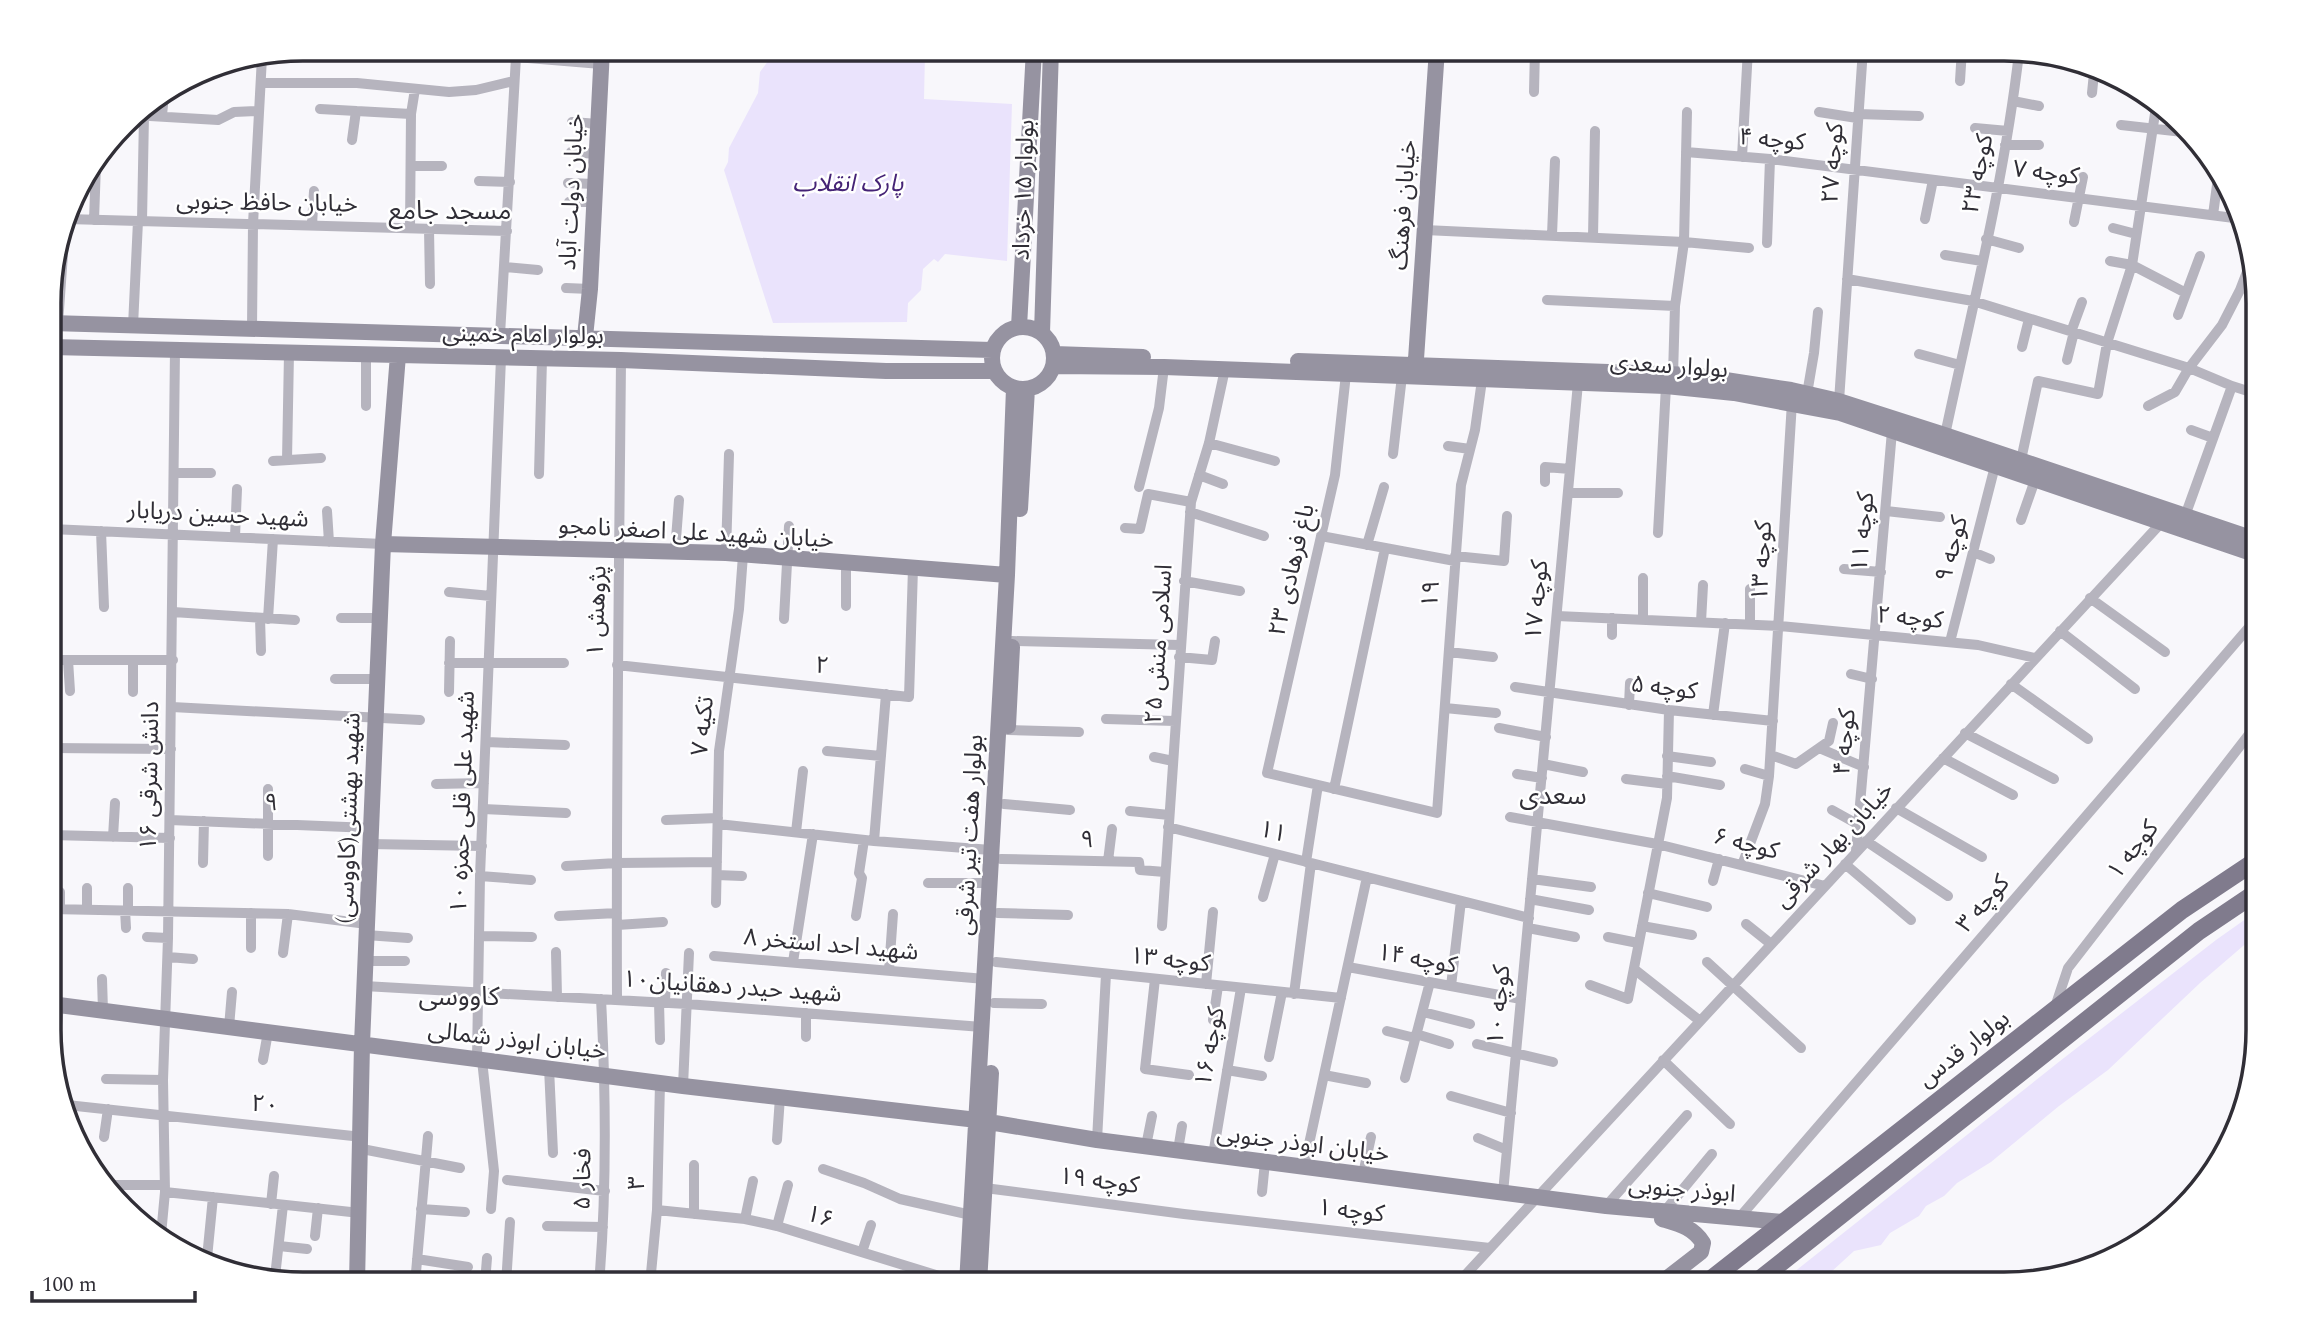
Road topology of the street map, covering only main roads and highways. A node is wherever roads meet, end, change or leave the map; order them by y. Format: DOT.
graph roads {
  1 [pos="601,61"];
  2 [pos="1033,61"];
  3 [pos="1051,61"];
  4 [pos="1436,61"];
  5 [pos="61,323"];
  6 [pos="1019,327"];
  7 [pos="1042,333"];
  8 [pos="585,337"];
  9 [pos="61,347"];
  10 [pos="992,350"];
  11 [pos="398,355"];
  12 [pos="1054,360"];
  13 [pos="994,371"];
  14 [pos="1411,373"];
  15 [pos="1669,380"];
  16 [pos="1021,389"];
  17 [pos="2245,536"];
  18 [pos="383,544"];
  19 [pos="2245,551"];
  20 [pos="1007,575"];
  21 [pos="999,782"];
  22 [pos="996,855"];
  23 [pos="2245,869"];
  24 [pos="2245,901"];
  25 [pos="61,1006"];
  26 [pos="362,1044"];
  27 [pos="983,1121"];
  28 [pos="1609,1207"];
  29 [pos="1783,1222"];
  30 [pos="1677,1271"];
  31 [pos="1721,1271"];
  32 [pos="1771,1271"];
  33 [pos="358,1272"];
  34 [pos="973,1272"];
  35 [pos="974,1272"];
  1 -- 8 [label="main road, خیابان دولت آباد"];
  2 -- 6 [label="main road, بولوار ۱۵ خرداد"];
  3 -- 7 [label="main road, بولوار ۱۵ خرداد"];
  4 -- 14 [label="main road, خیابان فرهنگ"];
  5 -- 8 [label="main road, بولوار امام خمینی"];
  6 -- 7 [label="main road"];
  6 -- 10 [label="main road"];
  7 -- 12 [label="main road"];
  8 -- 10 [label="main road, بولوار امام خمینی"];
  9 -- 11 [label="main road, بولوار امام خمینی"];
  10 -- 13 [label="main road"];
  11 -- 13 [label="main road, بولوار امام خمینی"];
  11 -- 18 [label="main road, شهید بهشتی(کاووسی)"];
  12 -- 14 [label="main road, بولوار سعدی"];
  12 -- 14 [label="main road, بولوار سعدی"];
  12 -- 16 [label="main road"];
  13 -- 16 [label="main road"];
  14 -- 15 [label="main road, بولوار سعدی"];
  14 -- 15 [label="main road, بولوار سعدی"];
  15 -- 17 [label="main road, بولوار سعدی"];
  15 -- 19 [label="main road, بولوار سعدی"];
  16 -- 20 [label="main road, بولوار هفت تیر شرقی"];
  16 -- 21 [label="main road, بولوار هفت تیر شرقی"];
  18 -- 20 [label="main road, خیابان شهید علی اصغر نامجو"];
  18 -- 26 [label="main road, شهید بهشتی(کاووسی)"];
  20 -- 21 [label="main road, بولوار هفت تیر شرقی"];
  21 -- 22 [label="main road, بولوار هفت تیر شرقی"];
  21 -- 22 [label="main road, بولوار هفت تیر شرقی"];
  22 -- 27 [label="main road, بولوار هفت تیر شرقی"];
  22 -- 27 [label="main road, بولوار هفت تیر شرقی"];
  23 -- 29 [label="main road, بولوار قدس"];
  24 -- 32 [label="main road"];
  25 -- 26 [label="main road, خیابان ابوذر شمالی"];
  26 -- 27 [label="main road, خیابان ابوذر شمالی"];
  26 -- 33 [label="main road, شهید بهشتی(کاووسی)"];
  27 -- 28 [label="main road, خیابان ابوذر جنوبی"];
  27 -- 34 [label="main road, بولوار هفت تیر شرقی"];
  27 -- 35 [label="main road, بولوار هفت تیر شرقی"];
  28 -- 29 [label="main road, ابوذر جنوبی"];
  28 -- 30 [label="main road, ابوذر جنوبی"];
  29 -- 31 [label="main road, بولوار قدس"];
}
